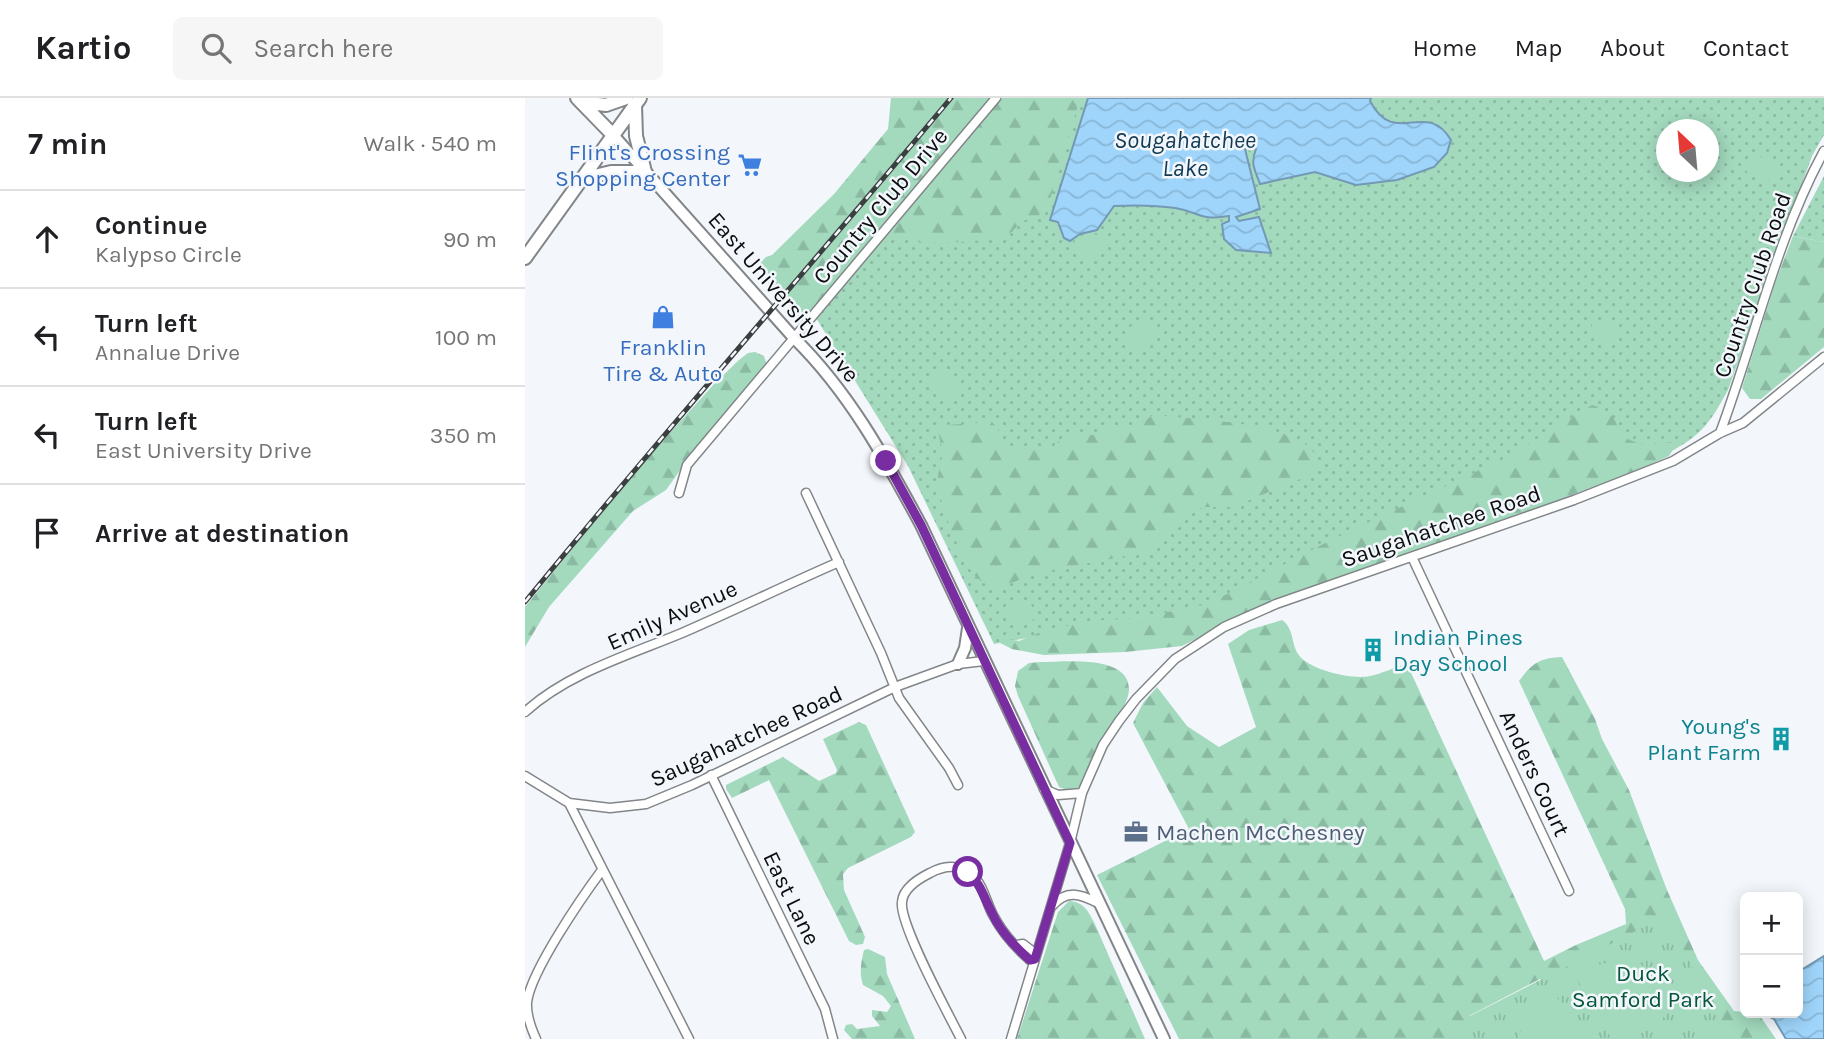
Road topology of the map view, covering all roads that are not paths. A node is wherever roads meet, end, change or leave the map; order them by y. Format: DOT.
graph roads {
  1 [pos="996,98"];
  2 [pos="579,100"];
  3 [pos="634,100"];
  4 [pos="613,135"];
  5 [pos="1824,151"];
  6 [pos="645,172"];
  7 [pos="582,179"];
  8 [pos="525,258"];
  9 [pos="794,338"];
  10 [pos="1824,357"];
  11 [pos="1720,433"];
  12 [pos="679,493"];
  13 [pos="806,493"];
  14 [pos="1412,557"];
  15 [pos="839,562"];
  16 [pos="968,628"];
  17 [pos="984,661"];
  18 [pos="958,664"];
  19 [pos="895,687"];
  20 [pos="525,712"];
  21 [pos="711,775"];
  22 [pos="525,776"];
  23 [pos="958,785"];
  24 [pos="1044,789"];
  25 [pos="1082,793"];
  26 [pos="569,803"];
  27 [pos="1070,843"];
  28 [pos="602,870"];
  29 [pos="1569,891"];
  30 [pos="1098,903"];
  31 [pos="1050,908"];
  32 [pos="1035,959"];
  33 [pos="536,1039"];
  34 [pos="689,1039"];
  35 [pos="833,1039"];
  36 [pos="961,1039"];
  37 [pos="1011,1039"];
  38 [pos="1164,1039"];
  1 -- 9 [label="street, Country Club Drive"];
  2 -- 3 [label="main road"];
  2 -- 4 [label="main road, East University Drive"];
  3 -- 4 [label="main road"];
  3 -- 6 [label="main road"];
  4 -- 6 [label="main road, East University Drive"];
  4 -- 7 [label="main road"];
  5 -- 11 [label="street, Country Club Road"];
  6 -- 7 [label="main road"];
  6 -- 9 [label="main road, East University Drive"];
  7 -- 8 [label="main road"];
  9 -- 12 [label="street, Country Club Drive"];
  9 -- 16 [label="main road, East University Drive"];
  10 -- 11 [label="street, Saugahatchee Road"];
  11 -- 14 [label="street, Saugahatchee Road"];
  13 -- 15 [label="street"];
  14 -- 25 [label="street, Saugahatchee Road"];
  14 -- 29 [label="street, Anders Court"];
  15 -- 19 [label="street"];
  15 -- 20 [label="street, Emily Avenue"];
  16 -- 17 [label="main road, East University Drive"];
  16 -- 18 [label="main road"];
  17 -- 18 [label="street, Saugahatchee Road"];
  17 -- 24 [label="main road, East University Drive"];
  18 -- 19 [label="street, Saugahatchee Road"];
  19 -- 21 [label="street, Saugahatchee Road"];
  19 -- 23 [label="street"];
  21 -- 26 [label="street, Saugahatchee Road"];
  21 -- 35 [label="street, East Lane"];
  22 -- 26 [label="street, Saugahatchee Road"];
  24 -- 25 [label="street"];
  24 -- 27 [label="main road, East University Drive"];
  25 -- 27 [label="street, Saugahatchee Road"];
  26 -- 28 [label="street"];
  27 -- 30 [label="main road, East University Drive"];
  27 -- 31 [label="street, Saugahatchee Road"];
  28 -- 33 [label="street"];
  28 -- 34 [label="street"];
  30 -- 31 [label="street"];
  30 -- 38 [label="main road, East University Drive"];
  31 -- 32 [label="street, Saugahatchee Road"];
  32 -- 36 [label="street"];
  32 -- 37 [label="street, Saugahatchee Road"];
}
